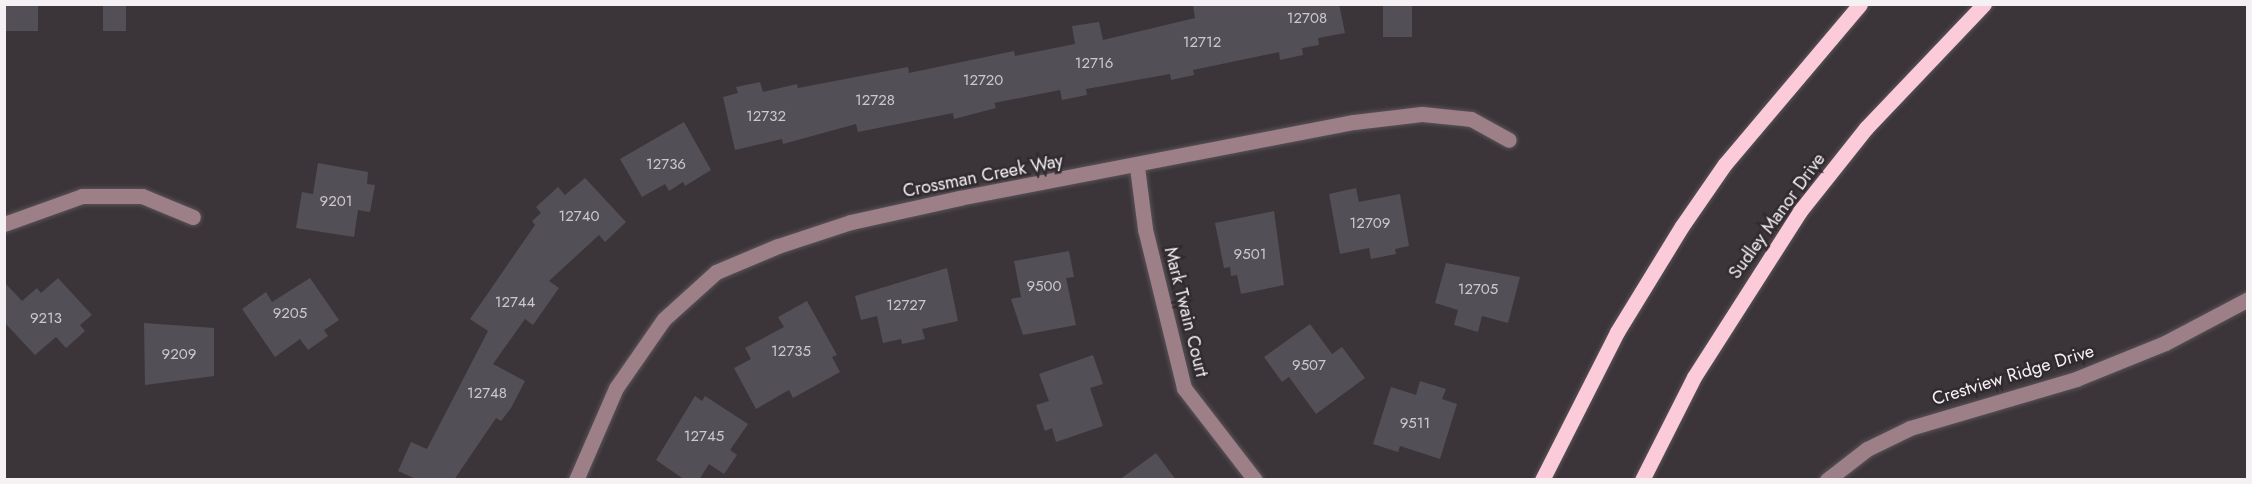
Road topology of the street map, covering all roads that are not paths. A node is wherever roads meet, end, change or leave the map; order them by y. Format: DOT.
graph roads {
  1 [pos="1860,4"];
  2 [pos="1984,4"];
  3 [pos="1509,140"];
  4 [pos="1137,167"];
  5 [pos="193,217"];
  6 [pos="4,224"];
  7 [pos="2247,298"];
  8 [pos="576,480"];
  9 [pos="1255,480"];
  10 [pos="1542,480"];
  11 [pos="1642,480"];
  12 [pos="1827,480"];
  1 -- 10 [label="main road"];
  2 -- 11 [label="main road, Sudley Manor Drive"];
  3 -- 4 [label="street, Crossman Creek Way"];
  4 -- 8 [label="street, Crossman Creek Way"];
  4 -- 9 [label="street, Mark Twain Court"];
  5 -- 6 [label="street"];
  7 -- 12 [label="street, Crestview Ridge Drive"];
}
